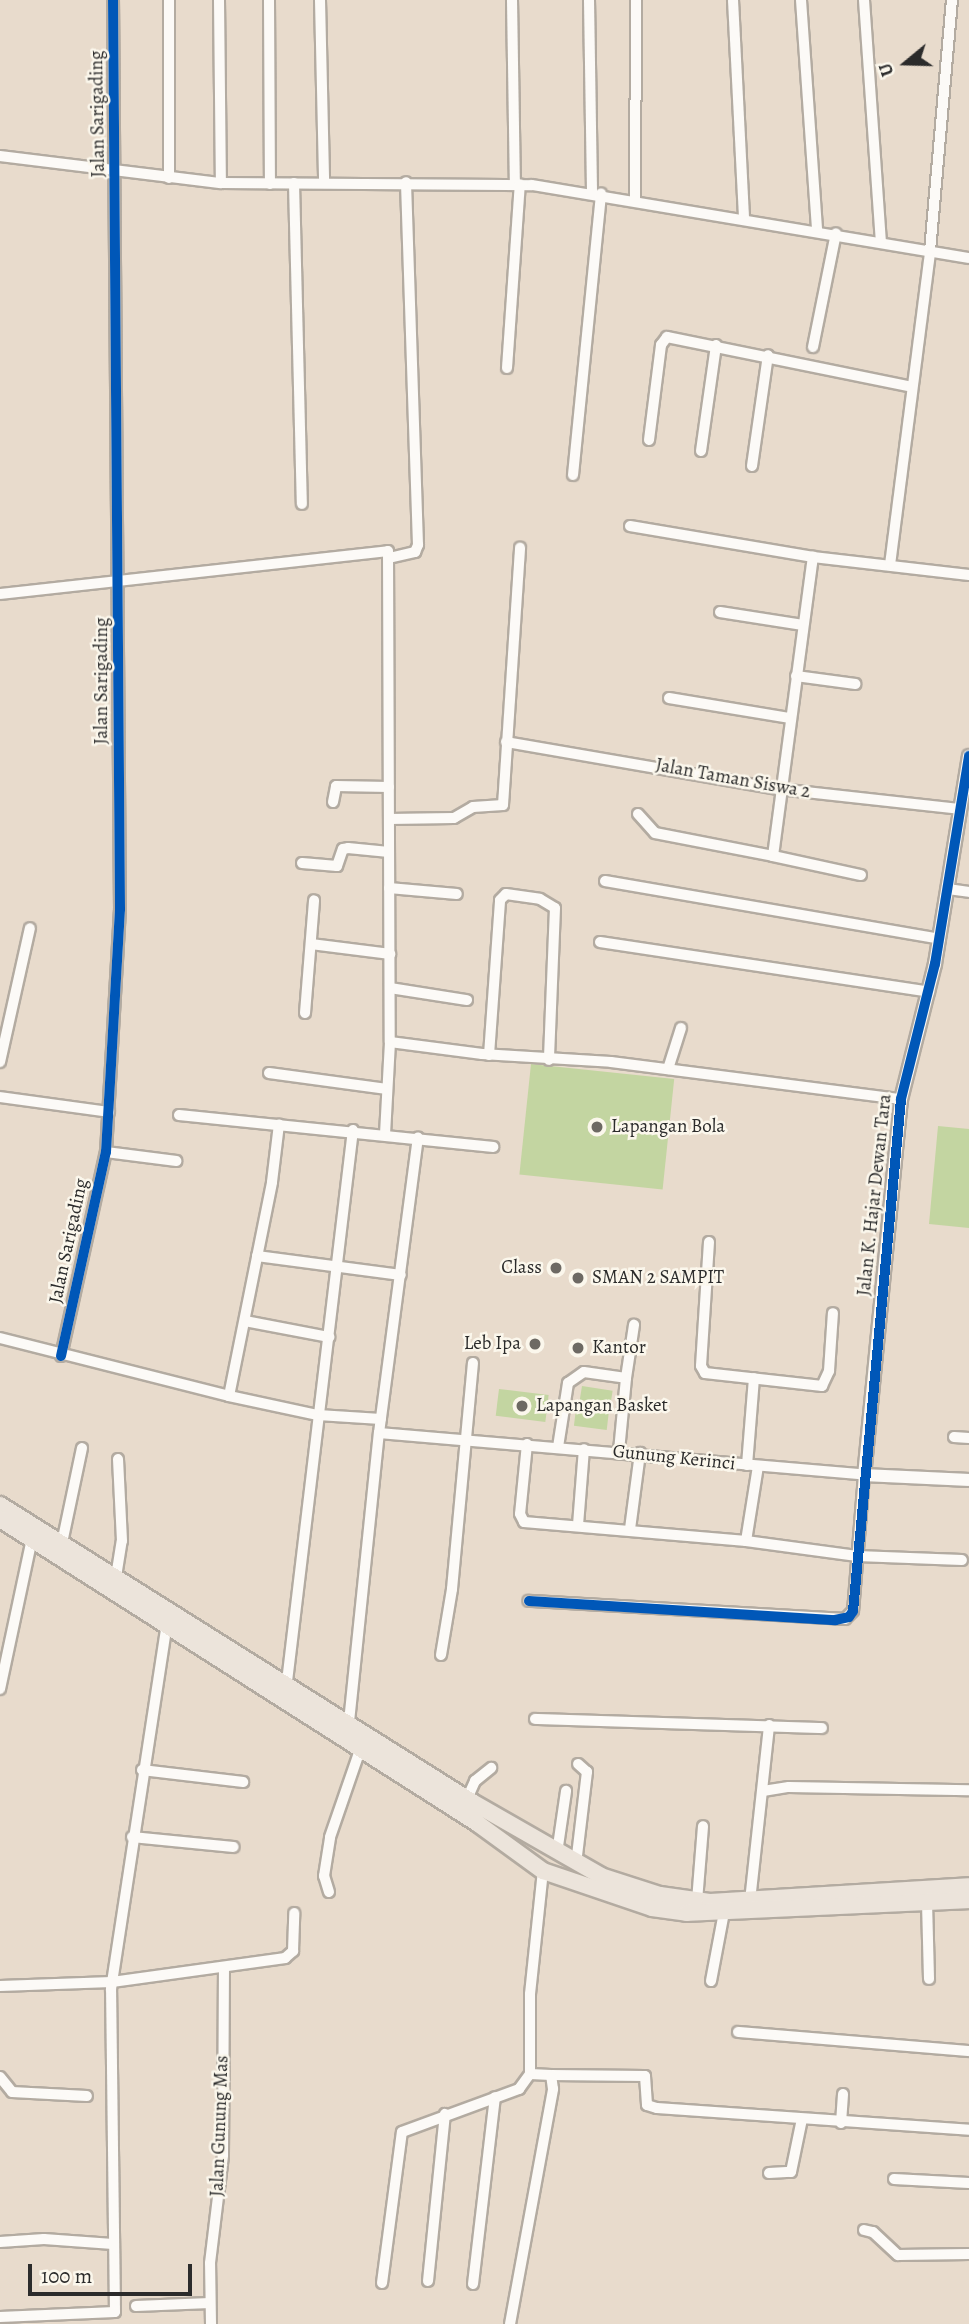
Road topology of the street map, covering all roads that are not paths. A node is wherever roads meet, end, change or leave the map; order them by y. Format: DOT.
graph roads {
  1 [pos="113,0"];
  2 [pos="169,0"];
  3 [pos="219,0"];
  4 [pos="269,0"];
  5 [pos="320,0"];
  6 [pos="512,0"];
  7 [pos="589,0"];
  8 [pos="636,0"];
  9 [pos="733,0"];
  10 [pos="801,0"];
  11 [pos="864,0"];
  12 [pos="952,0"];
  13 [pos="0,156"];
  14 [pos="117,171"];
  15 [pos="169,178"];
  16 [pos="406,182"];
  17 [pos="222,183"];
  18 [pos="294,183"];
  19 [pos="324,183"];
  20 [pos="270,184"];
  21 [pos="518,184"];
  22 [pos="597,192"];
  23 [pos="635,199"];
  24 [pos="744,217"];
  25 [pos="817,230"];
  26 [pos="836,233"];
  27 [pos="881,241"];
  28 [pos="930,251"];
  29 [pos="969,258"];
  30 [pos="716,345"];
  31 [pos="813,347"];
  32 [pos="768,355"];
  33 [pos="507,368"];
  34 [pos="912,387"];
  35 [pos="649,440"];
  36 [pos="701,451"];
  37 [pos="752,466"];
  38 [pos="573,475"];
  39 [pos="302,503"];
  40 [pos="631,526"];
  41 [pos="520,548"];
  42 [pos="813,557"];
  43 [pos="389,558"];
  44 [pos="890,565"];
  45 [pos="969,575"];
  46 [pos="120,582"];
  47 [pos="0,594"];
  48 [pos="720,612"];
  49 [pos="803,625"];
  50 [pos="796,676"];
  51 [pos="855,684"];
  52 [pos="669,698"];
  53 [pos="790,718"];
  54 [pos="506,742"];
  55 [pos="969,756"];
  56 [pos="389,787"];
  57 [pos="779,789"];
  58 [pos="333,802"];
  59 [pos="961,809"];
  60 [pos="638,814"];
  61 [pos="389,819"];
  62 [pos="389,852"];
  63 [pos="773,856"];
  64 [pos="302,863"];
  65 [pos="861,875"];
  66 [pos="605,881"];
  67 [pos="389,888"];
  68 [pos="948,889"];
  69 [pos="969,892"];
  70 [pos="457,894"];
  71 [pos="314,901"];
  72 [pos="30,928"];
  73 [pos="940,939"];
  74 [pos="600,942"];
  75 [pos="311,944"];
  76 [pos="390,954"];
  77 [pos="390,988"];
  78 [pos="929,992"];
  79 [pos="467,1000"];
  80 [pos="305,1013"];
  81 [pos="681,1028"];
  82 [pos="390,1042"];
  83 [pos="489,1055"];
  84 [pos="549,1060"];
  85 [pos="0,1062"];
  86 [pos="668,1069"];
  87 [pos="269,1073"];
  88 [pos="387,1089"];
  89 [pos="0,1097"];
  90 [pos="901,1098"];
  91 [pos="109,1112"];
  92 [pos="179,1115"];
  93 [pos="279,1124"];
  94 [pos="353,1130"];
  95 [pos="385,1134"];
  96 [pos="418,1138"];
  97 [pos="493,1147"];
  98 [pos="106,1152"];
  99 [pos="176,1161"];
  100 [pos="709,1242"];
  101 [pos="257,1256"];
  102 [pos="338,1267"];
  103 [pos="401,1275"];
  104 [pos="833,1313"];
  105 [pos="245,1321"];
  106 [pos="634,1325"];
  107 [pos="329,1336"];
  108 [pos="0,1338"];
  109 [pos="61,1356"];
  110 [pos="473,1363"];
  111 [pos="626,1378"];
  112 [pos="754,1378"];
  113 [pos="229,1396"];
  114 [pos="318,1415"];
  115 [pos="381,1419"];
  116 [pos="379,1433"];
  117 [pos="954,1437"];
  118 [pos="969,1438"];
  119 [pos="466,1440"];
  120 [pos="527,1444"];
  121 [pos="558,1447"];
  122 [pos="82,1448"];
  123 [pos="584,1449"];
  124 [pos="619,1451"];
  125 [pos="640,1453"];
  126 [pos="118,1460"];
  127 [pos="753,1465"];
  128 [pos="864,1475"];
  129 [pos="969,1480"];
  130 [pos="0,1505"];
  131 [pos="3,1524"];
  132 [pos="578,1525"];
  133 [pos="631,1529"];
  134 [pos="32,1539"];
  135 [pos="746,1541"];
  136 [pos="62,1543"];
  137 [pos="858,1556"];
  138 [pos="962,1560"];
  139 [pos="116,1577"];
  140 [pos="529,1601"];
  141 [pos="145,1603"];
  142 [pos="167,1625"];
  143 [pos="441,1655"];
  144 [pos="288,1683"];
  145 [pos="0,1689"];
  146 [pos="281,1701"];
  147 [pos="535,1719"];
  148 [pos="349,1722"];
  149 [pos="769,1725"];
  150 [pos="822,1728"];
  151 [pos="360,1750"];
  152 [pos="578,1764"];
  153 [pos="491,1768"];
  154 [pos="142,1770"];
  155 [pos="243,1782"];
  156 [pos="969,1790"];
  157 [pos="566,1791"];
  158 [pos="763,1791"];
  159 [pos="467,1799"];
  160 [pos="703,1826"];
  161 [pos="132,1837"];
  162 [pos="234,1847"];
  163 [pos="557,1853"];
  164 [pos="576,1864"];
  165 [pos="542,1871"];
  166 [pos="969,1886"];
  167 [pos="328,1892"];
  168 [pos="697,1900"];
  169 [pos="969,1900"];
  170 [pos="750,1901"];
  171 [pos="926,1902"];
  172 [pos="725,1908"];
  173 [pos="293,1913"];
  174 [pos="224,1969"];
  175 [pos="929,1979"];
  176 [pos="711,1981"];
  177 [pos="112,1982"];
  178 [pos="0,1986"];
  179 [pos="738,2032"];
  180 [pos="969,2051"];
  181 [pos="530,2074"];
  182 [pos="551,2075"];
  183 [pos="0,2077"];
  184 [pos="843,2094"];
  185 [pos="87,2096"];
  186 [pos="495,2097"];
  187 [pos="446,2114"];
  188 [pos="802,2119"];
  189 [pos="841,2123"];
  190 [pos="969,2130"];
  191 [pos="769,2173"];
  192 [pos="894,2179"];
  193 [pos="969,2183"];
  194 [pos="864,2230"];
  195 [pos="0,2242"];
  196 [pos="113,2244"];
  197 [pos="969,2254"];
  198 [pos="428,2281"];
  199 [pos="383,2283"];
  200 [pos="473,2284"];
  201 [pos="210,2303"];
  202 [pos="136,2306"];
  203 [pos="0,2317"];
  204 [pos="117,2318"];
  205 [pos="43,2320"];
  206 [pos="211,2324"];
  207 [pos="510,2324"];
  1 -- 14 [label="street, Jalan Sarigading"];
  2 -- 15 [label="street"];
  3 -- 17 [label="street"];
  4 -- 20 [label="street"];
  5 -- 19 [label="street"];
  6 -- 21 [label="street"];
  7 -- 22 [label="street"];
  8 -- 23 [label="street"];
  9 -- 24 [label="street"];
  10 -- 25 [label="street"];
  11 -- 27 [label="street"];
  12 -- 28 [label="street"];
  13 -- 14 [label="street"];
  14 -- 15 [label="street"];
  14 -- 46 [label="street, Jalan Sarigading"];
  15 -- 17 [label="street"];
  16 -- 19 [label="street"];
  16 -- 21 [label="street"];
  16 -- 43 [label="street"];
  17 -- 20 [label="street"];
  18 -- 19 [label="street"];
  18 -- 20 [label="street"];
  18 -- 39 [label="street"];
  21 -- 22 [label="street"];
  21 -- 33 [label="street"];
  22 -- 23 [label="street"];
  22 -- 38 [label="street"];
  23 -- 24 [label="street"];
  24 -- 25 [label="street"];
  25 -- 26 [label="street"];
  26 -- 27 [label="street"];
  26 -- 31 [label="street"];
  27 -- 28 [label="street"];
  28 -- 29 [label="street"];
  28 -- 34 [label="street"];
  30 -- 32 [label="street"];
  30 -- 35 [label="street"];
  30 -- 36 [label="street"];
  32 -- 34 [label="street"];
  32 -- 37 [label="street"];
  34 -- 44 [label="street"];
  40 -- 42 [label="street"];
  41 -- 54 [label="street"];
  42 -- 44 [label="street"];
  42 -- 49 [label="street"];
  43 -- 46 [label="street"];
  43 -- 56 [label="street"];
  44 -- 45 [label="street"];
  46 -- 47 [label="street"];
  46 -- 91 [label="street, Jalan Sarigading"];
  48 -- 49 [label="street"];
  49 -- 50 [label="street"];
  50 -- 51 [label="street"];
  50 -- 53 [label="street"];
  52 -- 53 [label="street"];
  53 -- 57 [label="street"];
  54 -- 57 [label="street, Jalan Taman Siswa 2"];
  54 -- 61 [label="street"];
  55 -- 59 [label="street, Jalan K. Hajar Dewan Tara"];
  56 -- 58 [label="street"];
  56 -- 61 [label="street"];
  57 -- 59 [label="street, Jalan Taman Siswa 2"];
  57 -- 63 [label="street"];
  59 -- 68 [label="street, Jalan K. Hajar Dewan Tara"];
  60 -- 63 [label="street"];
  61 -- 62 [label="street"];
  62 -- 64 [label="street"];
  62 -- 67 [label="street"];
  63 -- 65 [label="street"];
  66 -- 73 [label="street"];
  67 -- 70 [label="street"];
  67 -- 76 [label="street"];
  68 -- 69 [label="street"];
  68 -- 73 [label="street, Jalan K. Hajar Dewan Tara"];
  71 -- 75 [label="street"];
  72 -- 85 [label="street"];
  73 -- 78 [label="street, Jalan K. Hajar Dewan Tara"];
  74 -- 78 [label="street"];
  75 -- 76 [label="street"];
  75 -- 80 [label="street"];
  76 -- 77 [label="street"];
  77 -- 79 [label="street"];
  77 -- 82 [label="street"];
  78 -- 90 [label="street, Jalan K. Hajar Dewan Tara"];
  81 -- 86 [label="street"];
  82 -- 83 [label="street"];
  82 -- 88 [label="street"];
  83 -- 84 [label="street"];
  83 -- 84 [label="street"];
  84 -- 86 [label="street"];
  86 -- 90 [label="street"];
  87 -- 88 [label="street"];
  88 -- 95 [label="street"];
  89 -- 91 [label="street"];
  90 -- 128 [label="street, Jalan K. Hajar Dewan Tara"];
  91 -- 98 [label="street, Jalan Sarigading"];
  92 -- 93 [label="street"];
  93 -- 94 [label="street"];
  93 -- 101 [label="street"];
  94 -- 95 [label="street"];
  94 -- 102 [label="street"];
  95 -- 96 [label="street"];
  96 -- 97 [label="street"];
  96 -- 103 [label="street"];
  98 -- 99 [label="street"];
  98 -- 109 [label="street, Jalan Sarigading"];
  100 -- 112 [label="street"];
  101 -- 102 [label="street"];
  101 -- 105 [label="street"];
  102 -- 103 [label="street"];
  102 -- 107 [label="street"];
  103 -- 115 [label="street"];
  104 -- 112 [label="street"];
  105 -- 107 [label="street"];
  105 -- 113 [label="street"];
  106 -- 111 [label="street"];
  107 -- 114 [label="street"];
  108 -- 109 [label="street"];
  109 -- 113 [label="street"];
  110 -- 119 [label="street"];
  111 -- 121 [label="street"];
  111 -- 124 [label="street"];
  112 -- 127 [label="street"];
  113 -- 114 [label="street"];
  114 -- 115 [label="street"];
  114 -- 144 [label="street"];
  115 -- 116 [label="street"];
  116 -- 119 [label="street, Gunung Kerinci"];
  116 -- 148 [label="street"];
  117 -- 118 [label="street"];
  119 -- 120 [label="street, Gunung Kerinci"];
  119 -- 143 [label="street"];
  120 -- 121 [label="street, Gunung Kerinci"];
  120 -- 132 [label="street"];
  121 -- 123 [label="street, Gunung Kerinci"];
  122 -- 136 [label="street"];
  123 -- 124 [label="street, Gunung Kerinci"];
  123 -- 132 [label="street"];
  124 -- 125 [label="street, Gunung Kerinci"];
  125 -- 127 [label="street, Gunung Kerinci"];
  125 -- 133 [label="street"];
  126 -- 139 [label="street"];
  127 -- 128 [label="street, Gunung Kerinci"];
  127 -- 135 [label="street"];
  128 -- 129 [label="street, Gunung Kerinci"];
  128 -- 137 [label="street"];
  130 -- 136 [label="main road"];
  131 -- 134 [label="main road"];
  132 -- 133 [label="street"];
  133 -- 135 [label="street"];
  134 -- 141 [label="main road"];
  134 -- 145 [label="street"];
  135 -- 137 [label="street"];
  136 -- 139 [label="main road"];
  137 -- 138 [label="street"];
  137 -- 140 [label="street"];
  139 -- 141 [label="main road"];
  141 -- 142 [label="main road"];
  141 -- 144 [label="main road"];
  142 -- 146 [label="main road"];
  142 -- 154 [label="street"];
  144 -- 146 [label="street"];
  144 -- 148 [label="main road"];
  146 -- 151 [label="main road"];
  147 -- 149 [label="street"];
  148 -- 159 [label="main road"];
  149 -- 150 [label="street"];
  149 -- 158 [label="street"];
  151 -- 165 [label="main road"];
  151 -- 167 [label="street"];
  152 -- 164 [label="street"];
  153 -- 159 [label="street"];
  154 -- 155 [label="street"];
  154 -- 161 [label="street"];
  156 -- 158 [label="street"];
  157 -- 163 [label="street"];
  158 -- 170 [label="street"];
  159 -- 163 [label="main road"];
  160 -- 168 [label="street"];
  161 -- 162 [label="street"];
  161 -- 177 [label="street"];
  163 -- 164 [label="main road"];
  164 -- 168 [label="main road"];
  165 -- 172 [label="main road"];
  165 -- 181 [label="street"];
  166 -- 170 [label="main road"];
  168 -- 172 [label="main road"];
  169 -- 171 [label="main road"];
  170 -- 172 [label="main road"];
  171 -- 172 [label="main road"];
  171 -- 175 [label="street"];
  172 -- 176 [label="street"];
  173 -- 174 [label="street"];
  174 -- 177 [label="street"];
  174 -- 201 [label="street, Jalan Gunung Mas"];
  177 -- 178 [label="street"];
  177 -- 196 [label="street"];
  179 -- 180 [label="street"];
  181 -- 182 [label="street"];
  181 -- 186 [label="street"];
  182 -- 188 [label="street"];
  182 -- 207 [label="street"];
  183 -- 185 [label="street"];
  184 -- 189 [label="street"];
  186 -- 187 [label="street"];
  186 -- 200 [label="street"];
  187 -- 198 [label="street"];
  187 -- 199 [label="street"];
  188 -- 189 [label="street"];
  188 -- 191 [label="street"];
  189 -- 190 [label="street"];
  192 -- 193 [label="street"];
  194 -- 197 [label="street"];
  195 -- 196 [label="street"];
  196 -- 204 [label="street"];
  201 -- 202 [label="street"];
  201 -- 206 [label="street, Jalan Gunung Mas"];
  203 -- 205 [label="street"];
  204 -- 205 [label="street"];
}
